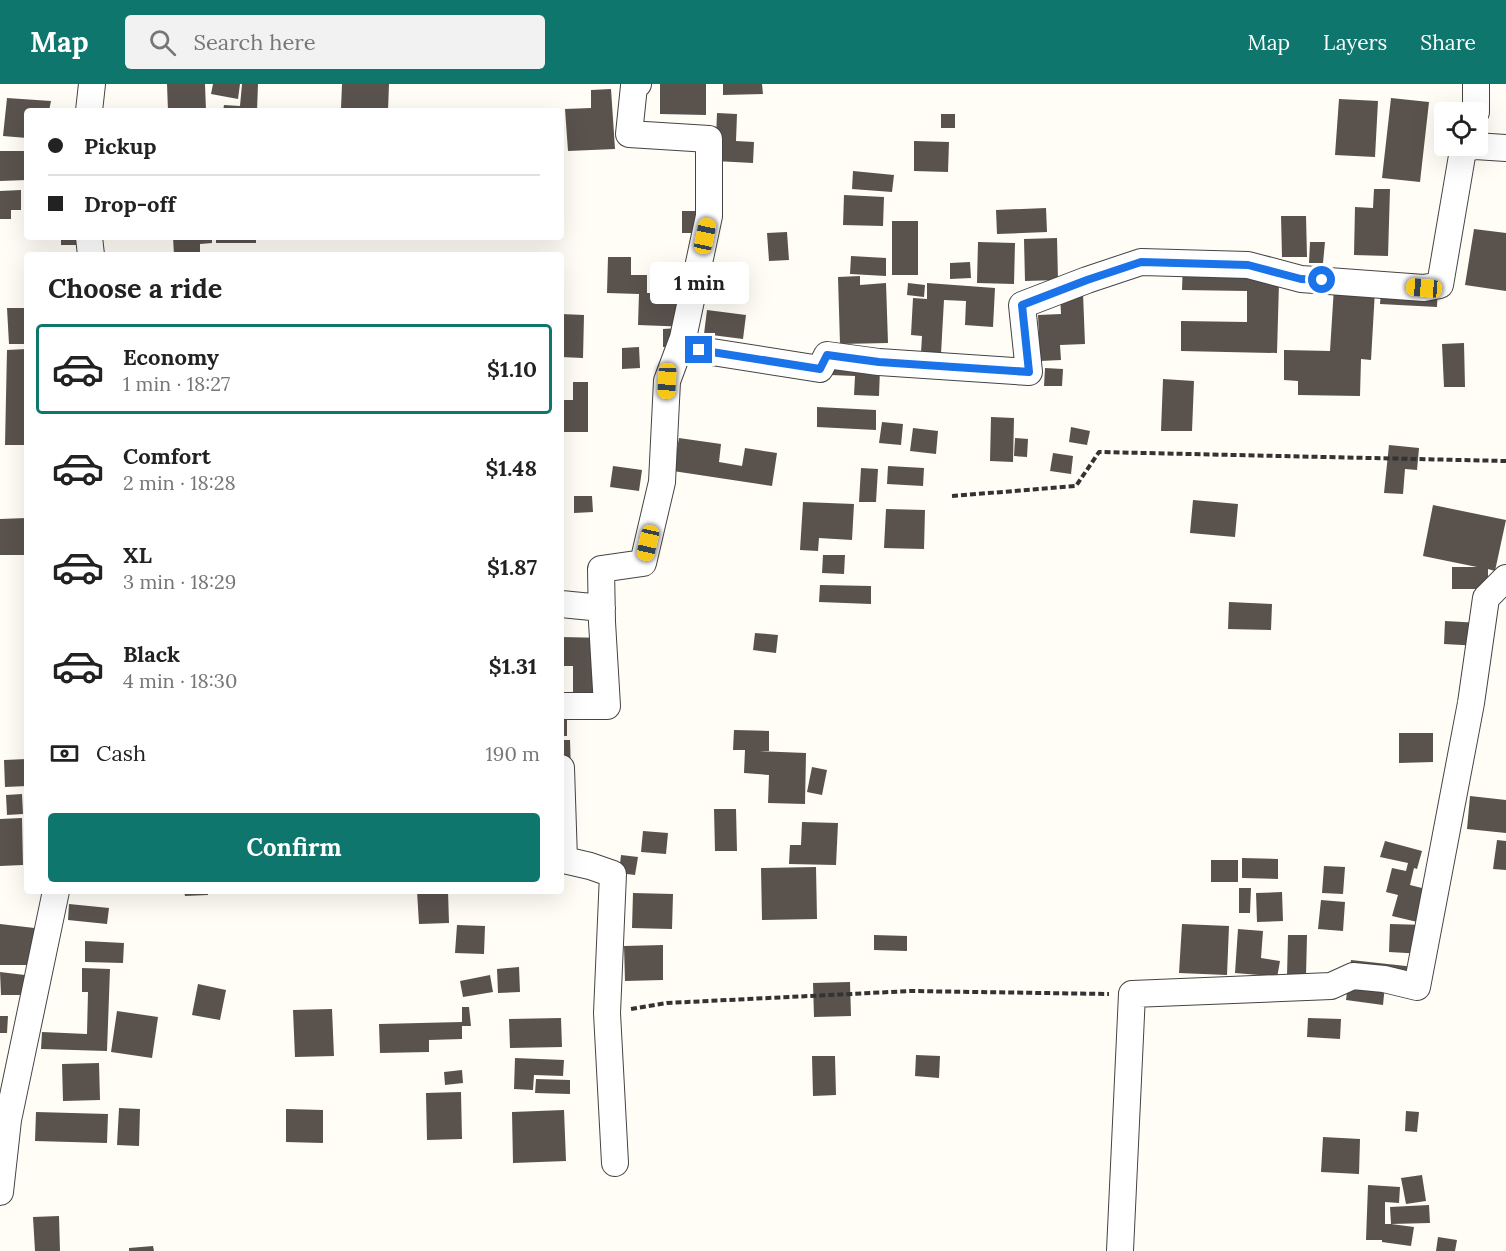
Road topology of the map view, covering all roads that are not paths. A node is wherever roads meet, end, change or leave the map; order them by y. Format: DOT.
graph roads {
  1 [pos="92,84"];
  2 [pos="638,84"];
  3 [pos="1476,84"];
  4 [pos="1476,102"];
  5 [pos="89,108"];
  6 [pos="1488,147"];
  7 [pos="1506,148"];
  8 [pos="1462,156"];
  9 [pos="680,346"];
  10 [pos="1506,578"];
  11 [pos="564,604"];
  12 [pos="602,608"];
  13 [pos="564,706"];
  14 [pos="564,860"];
  15 [pos="55,894"];
  16 [pos="10,1060"];
  17 [pos="615,1163"];
  18 [pos="0,1192"];
  19 [pos="1120,1251"];
  1 -- 5 [label="street"];
  2 -- 9 [label="street"];
  3 -- 4 [label="street"];
  6 -- 7 [label="street"];
  8 -- 9 [label="street"];
  9 -- 12 [label="street"];
  10 -- 19 [label="street"];
  11 -- 12 [label="street"];
  12 -- 13 [label="street"];
  14 -- 17 [label="street"];
  15 -- 16 [label="street"];
  16 -- 18 [label="street"];
}
